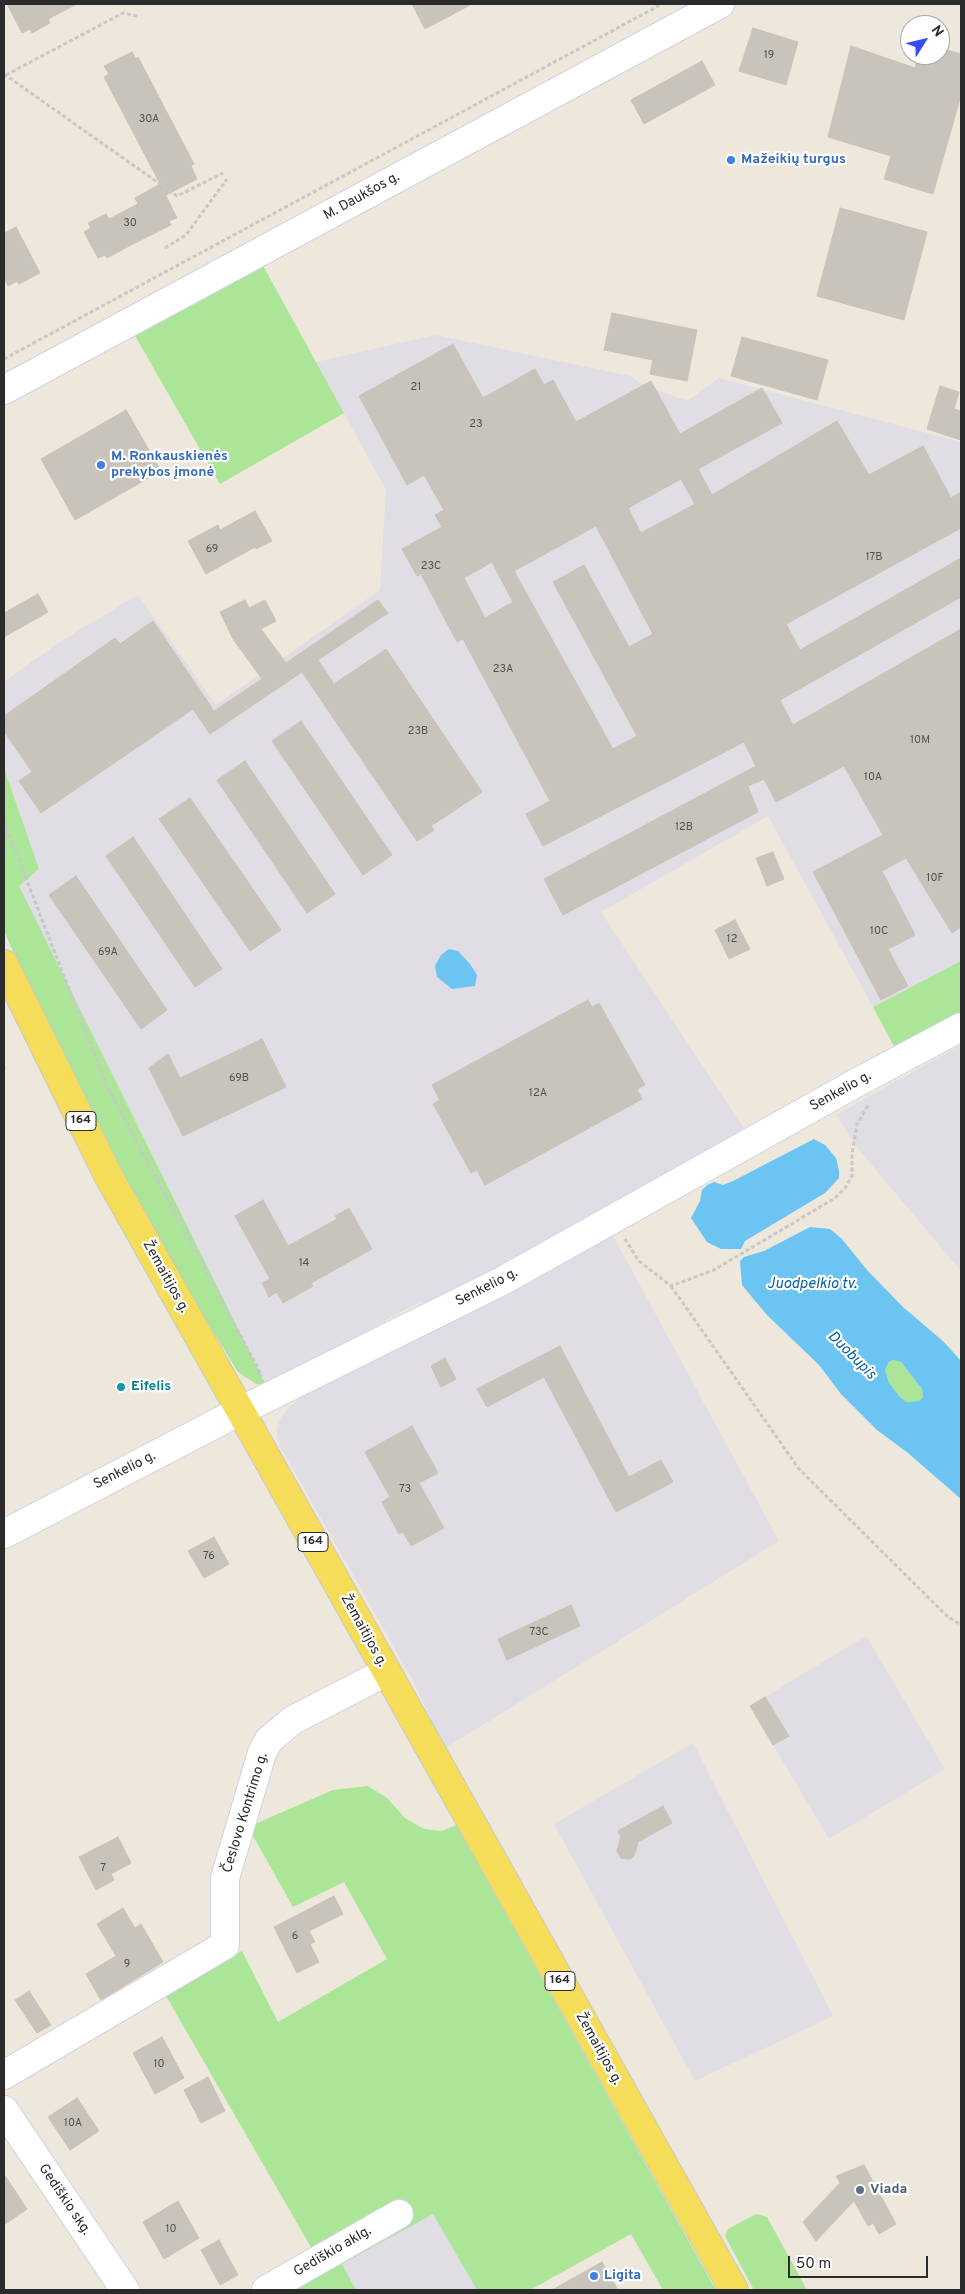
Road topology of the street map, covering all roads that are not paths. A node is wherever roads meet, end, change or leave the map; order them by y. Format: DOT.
graph roads {
  1 [pos="720,4"];
  2 [pos="4,390"];
  3 [pos="4,964"];
  4 [pos="961,1027"];
  5 [pos="240,1411"];
  6 [pos="4,1534"];
  7 [pos="386,1672"];
  8 [pos="4,2075"];
  9 [pos="4,2110"];
  10 [pos="400,2214"];
  11 [pos="125,2290"];
  12 [pos="266,2290"];
  13 [pos="734,2290"];
  1 -- 2 [label="street, M. Daukšos g."];
  3 -- 5 [label="main road, Žemaitijos g. / 164"];
  4 -- 5 [label="street, Senkelio g."];
  5 -- 6 [label="street, Senkelio g."];
  5 -- 7 [label="main road, Žemaitijos g. / 164"];
  7 -- 8 [label="street, Česlovo Kontrimo g."];
  7 -- 13 [label="main road, Žemaitijos g. / 164"];
  9 -- 11 [label="street, Gediškio skg."];
  10 -- 12 [label="street, Gediškio aklg."];
}
